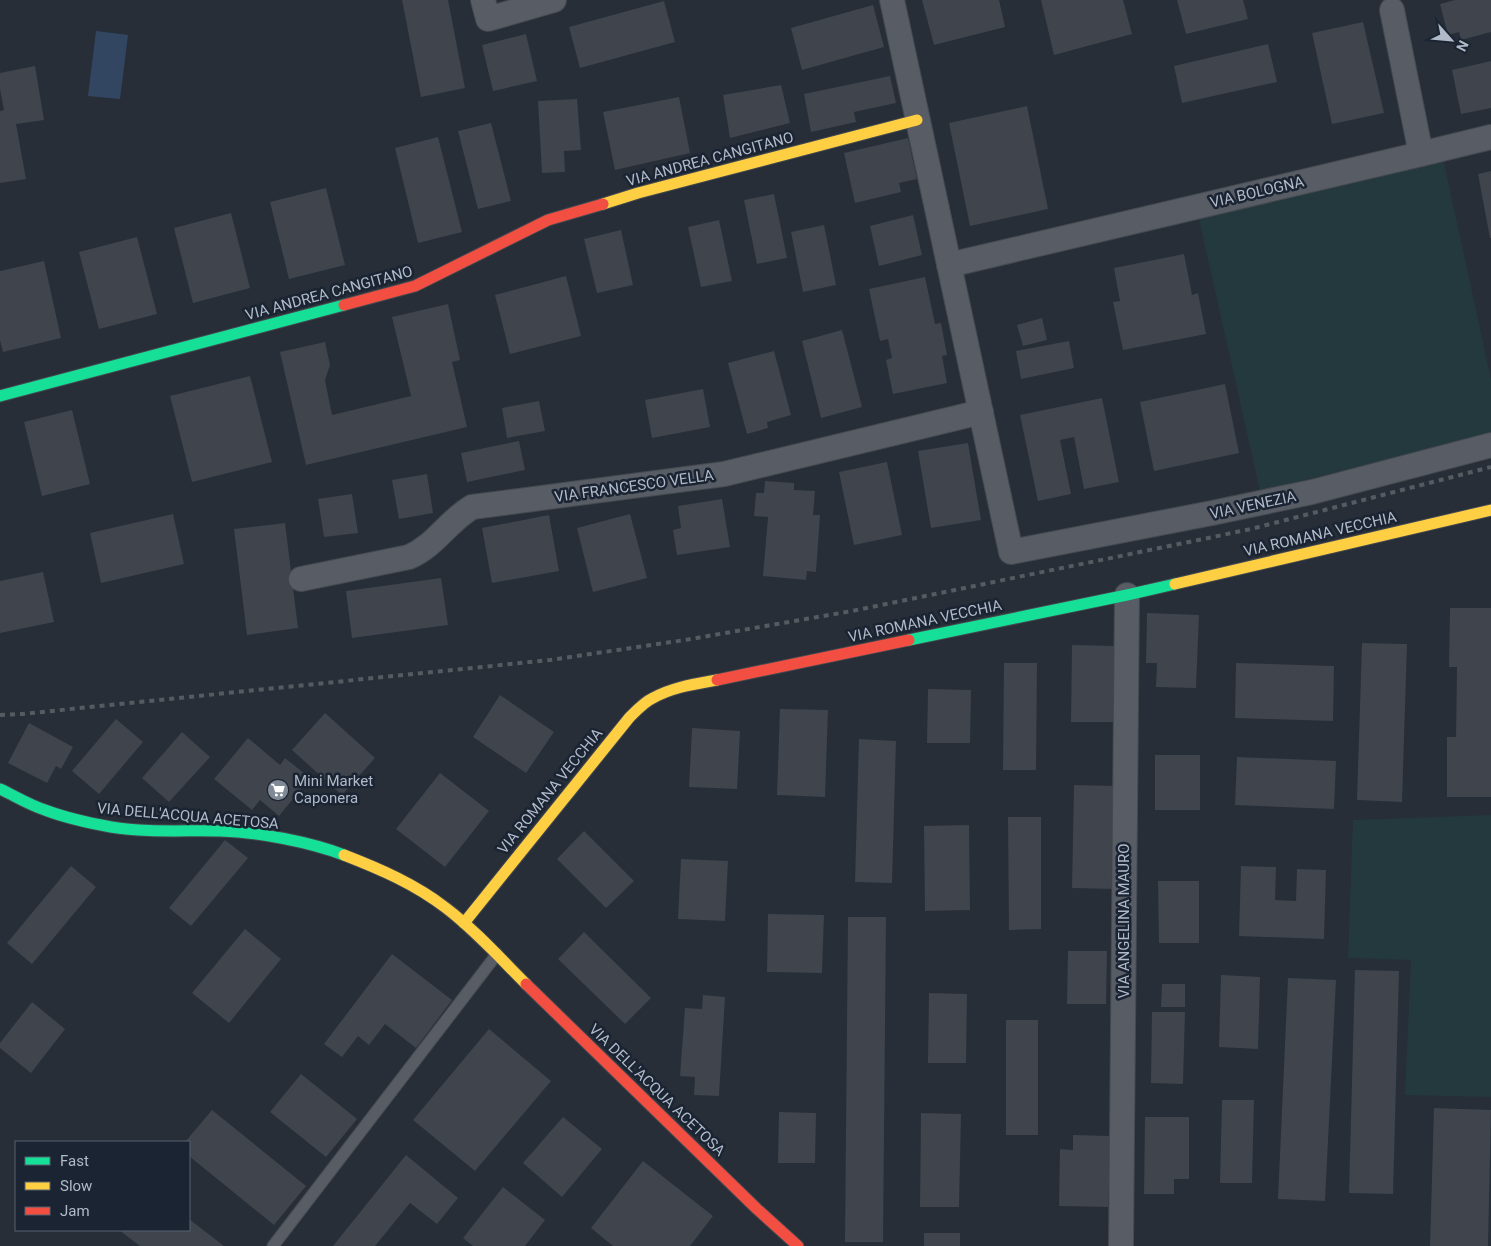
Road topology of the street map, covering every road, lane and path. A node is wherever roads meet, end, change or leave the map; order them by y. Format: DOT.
graph roads {
  1 [pos="483,0"];
  2 [pos="554,0"];
  3 [pos="892,0"];
  4 [pos="1392,10"];
  5 [pos="917,120"];
  6 [pos="1491,137"];
  7 [pos="1421,154"];
  8 [pos="949,265"];
  9 [pos="0,396"];
  10 [pos="981,412"];
  11 [pos="1491,446"];
  12 [pos="1491,510"];
  13 [pos="301,578"];
  14 [pos="1126,595"];
  15 [pos="0,790"];
  16 [pos="464,923"];
  17 [pos="497,954"];
  18 [pos="273,1246"];
  19 [pos="798,1246"];
  20 [pos="1121,1246"];
  1 -- 2 [label="street"];
  3 -- 5 [label="street"];
  4 -- 7 [label="street"];
  5 -- 8 [label="street"];
  5 -- 9 [label="street, VIA ANDREA CANGITANO"];
  6 -- 7 [label="street"];
  7 -- 8 [label="street, VIA BOLOGNA"];
  8 -- 10 [label="street"];
  10 -- 11 [label="street, VIA VENEZIA"];
  10 -- 13 [label="street, VIA FRANCESCO VELLA"];
  12 -- 14 [label="street, VIA ROMANA VECCHIA"];
  14 -- 16 [label="street, VIA ROMANA VECCHIA"];
  14 -- 20 [label="street, VIA ANGELINA MAURO"];
  15 -- 16 [label="street, VIA DELL'ACQUA ACETOSA"];
  16 -- 17 [label="street, VIA DELL'ACQUA ACETOSA"];
  17 -- 18 [label="lane"];
  17 -- 19 [label="street, VIA DELL'ACQUA ACETOSA"];
}
